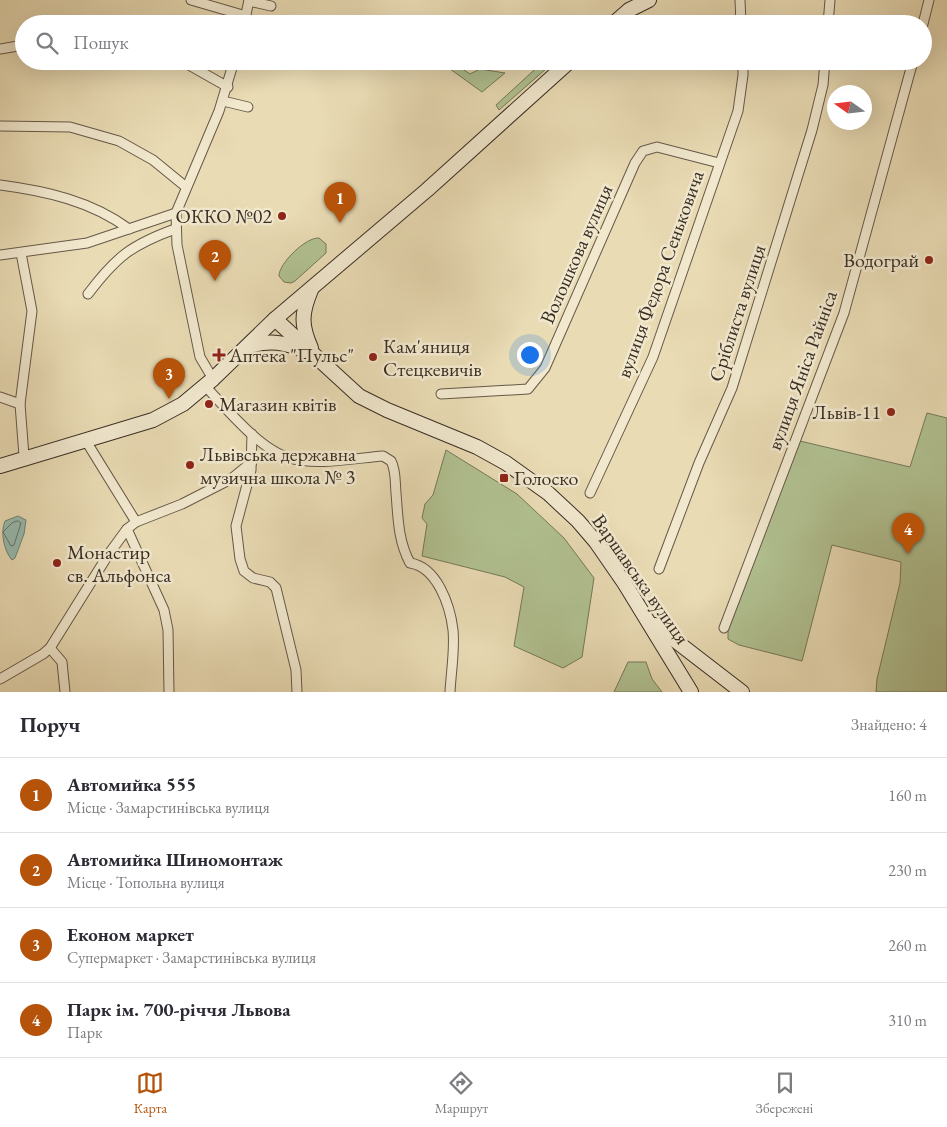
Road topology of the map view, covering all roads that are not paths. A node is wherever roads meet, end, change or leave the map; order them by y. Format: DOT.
graph roads {
  1 [pos="191,0"];
  2 [pos="249,0"];
  3 [pos="649,0"];
  4 [pos="740,0"];
  5 [pos="830,0"];
  6 [pos="929,0"];
  7 [pos="632,5"];
  8 [pos="271,6"];
  9 [pos="232,15"];
  10 [pos="246,15"];
  11 [pos="622,15"];
  12 [pos="741,15"];
  13 [pos="829,15"];
  14 [pos="925,15"];
  15 [pos="15,47"];
  16 [pos="0,50"];
  17 [pos="198,70"];
  18 [pos="232,70"];
  19 [pos="560,70"];
  20 [pos="744,70"];
  21 [pos="824,70"];
  22 [pos="911,70"];
  23 [pos="228,87"];
  24 [pos="223,101"];
  25 [pos="248,107"];
  26 [pos="0,126"];
  27 [pos="719,163"];
  28 [pos="0,185"];
  29 [pos="186,187"];
  30 [pos="176,213"];
  31 [pos="129,229"];
  32 [pos="175,229"];
  33 [pos="21,253"];
  34 [pos="0,255"];
  35 [pos="312,288"];
  36 [pos="88,294"];
  37 [pos="275,319"];
  38 [pos="246,347"];
  39 [pos="313,354"];
  40 [pos="209,383"];
  41 [pos="441,394"];
  42 [pos="0,397"];
  43 [pos="20,404"];
  44 [pos="252,434"];
  45 [pos="86,440"];
  46 [pos="22,460"];
  47 [pos="252,462"];
  48 [pos="0,466"];
  49 [pos="590,492"];
  50 [pos="136,522"];
  51 [pos="127,529"];
  52 [pos="659,568"];
  53 [pos="646,618"];
  54 [pos="724,628"];
  55 [pos="50,648"];
  56 [pos="0,680"];
  57 [pos="64,692"];
  58 [pos="169,692"];
  59 [pos="297,692"];
  60 [pos="450,692"];
  61 [pos="691,692"];
  62 [pos="742,692"];
  1 -- 9 [label="street"];
  2 -- 8 [label="street"];
  2 -- 10 [label="street"];
  3 -- 7 [label="main road"];
  4 -- 12 [label="street"];
  5 -- 13 [label="street"];
  6 -- 14 [label="street"];
  7 -- 11 [label="main road"];
  15 -- 16 [label="street"];
  17 -- 23 [label="street"];
  18 -- 23 [label="street"];
  19 -- 35 [label="main road"];
  20 -- 27 [label="street, вулиця Федора Сеньковича"];
  21 -- 52 [label="street, Сріблиста вулиця"];
  22 -- 54 [label="street, вулиця Яніса Райніса"];
  23 -- 24 [label="street"];
  24 -- 25 [label="street"];
  24 -- 29 [label="street"];
  26 -- 29 [label="street"];
  27 -- 41 [label="street, Волошкова вулиця"];
  27 -- 49 [label="street, вулиця Федора Сеньковича"];
  28 -- 31 [label="street"];
  29 -- 30 [label="street"];
  30 -- 31 [label="street"];
  30 -- 32 [label="street"];
  31 -- 33 [label="street"];
  32 -- 36 [label="street"];
  32 -- 40 [label="street"];
  33 -- 34 [label="street"];
  33 -- 43 [label="street"];
  35 -- 37 [label="main road"];
  35 -- 39 [label="main road"];
  37 -- 38 [label="main road"];
  37 -- 39 [label="main road, Варшавська вулиця"];
  38 -- 39 [label="main road"];
  38 -- 40 [label="main road"];
  39 -- 53 [label="main road, Варшавська вулиця"];
  40 -- 44 [label="street"];
  40 -- 45 [label="main road"];
  42 -- 43 [label="street"];
  43 -- 46 [label="street"];
  44 -- 47 [label="street"];
  44 -- 60 [label="street"];
  45 -- 46 [label="main road"];
  45 -- 50 [label="street"];
  46 -- 48 [label="main road"];
  47 -- 50 [label="street"];
  47 -- 59 [label="street"];
  50 -- 51 [label="street"];
  51 -- 55 [label="street"];
  51 -- 58 [label="street"];
  53 -- 61 [label="main road, Варшавська вулиця"];
  53 -- 62 [label="main road"];
  55 -- 56 [label="street"];
  55 -- 57 [label="street"];
}
